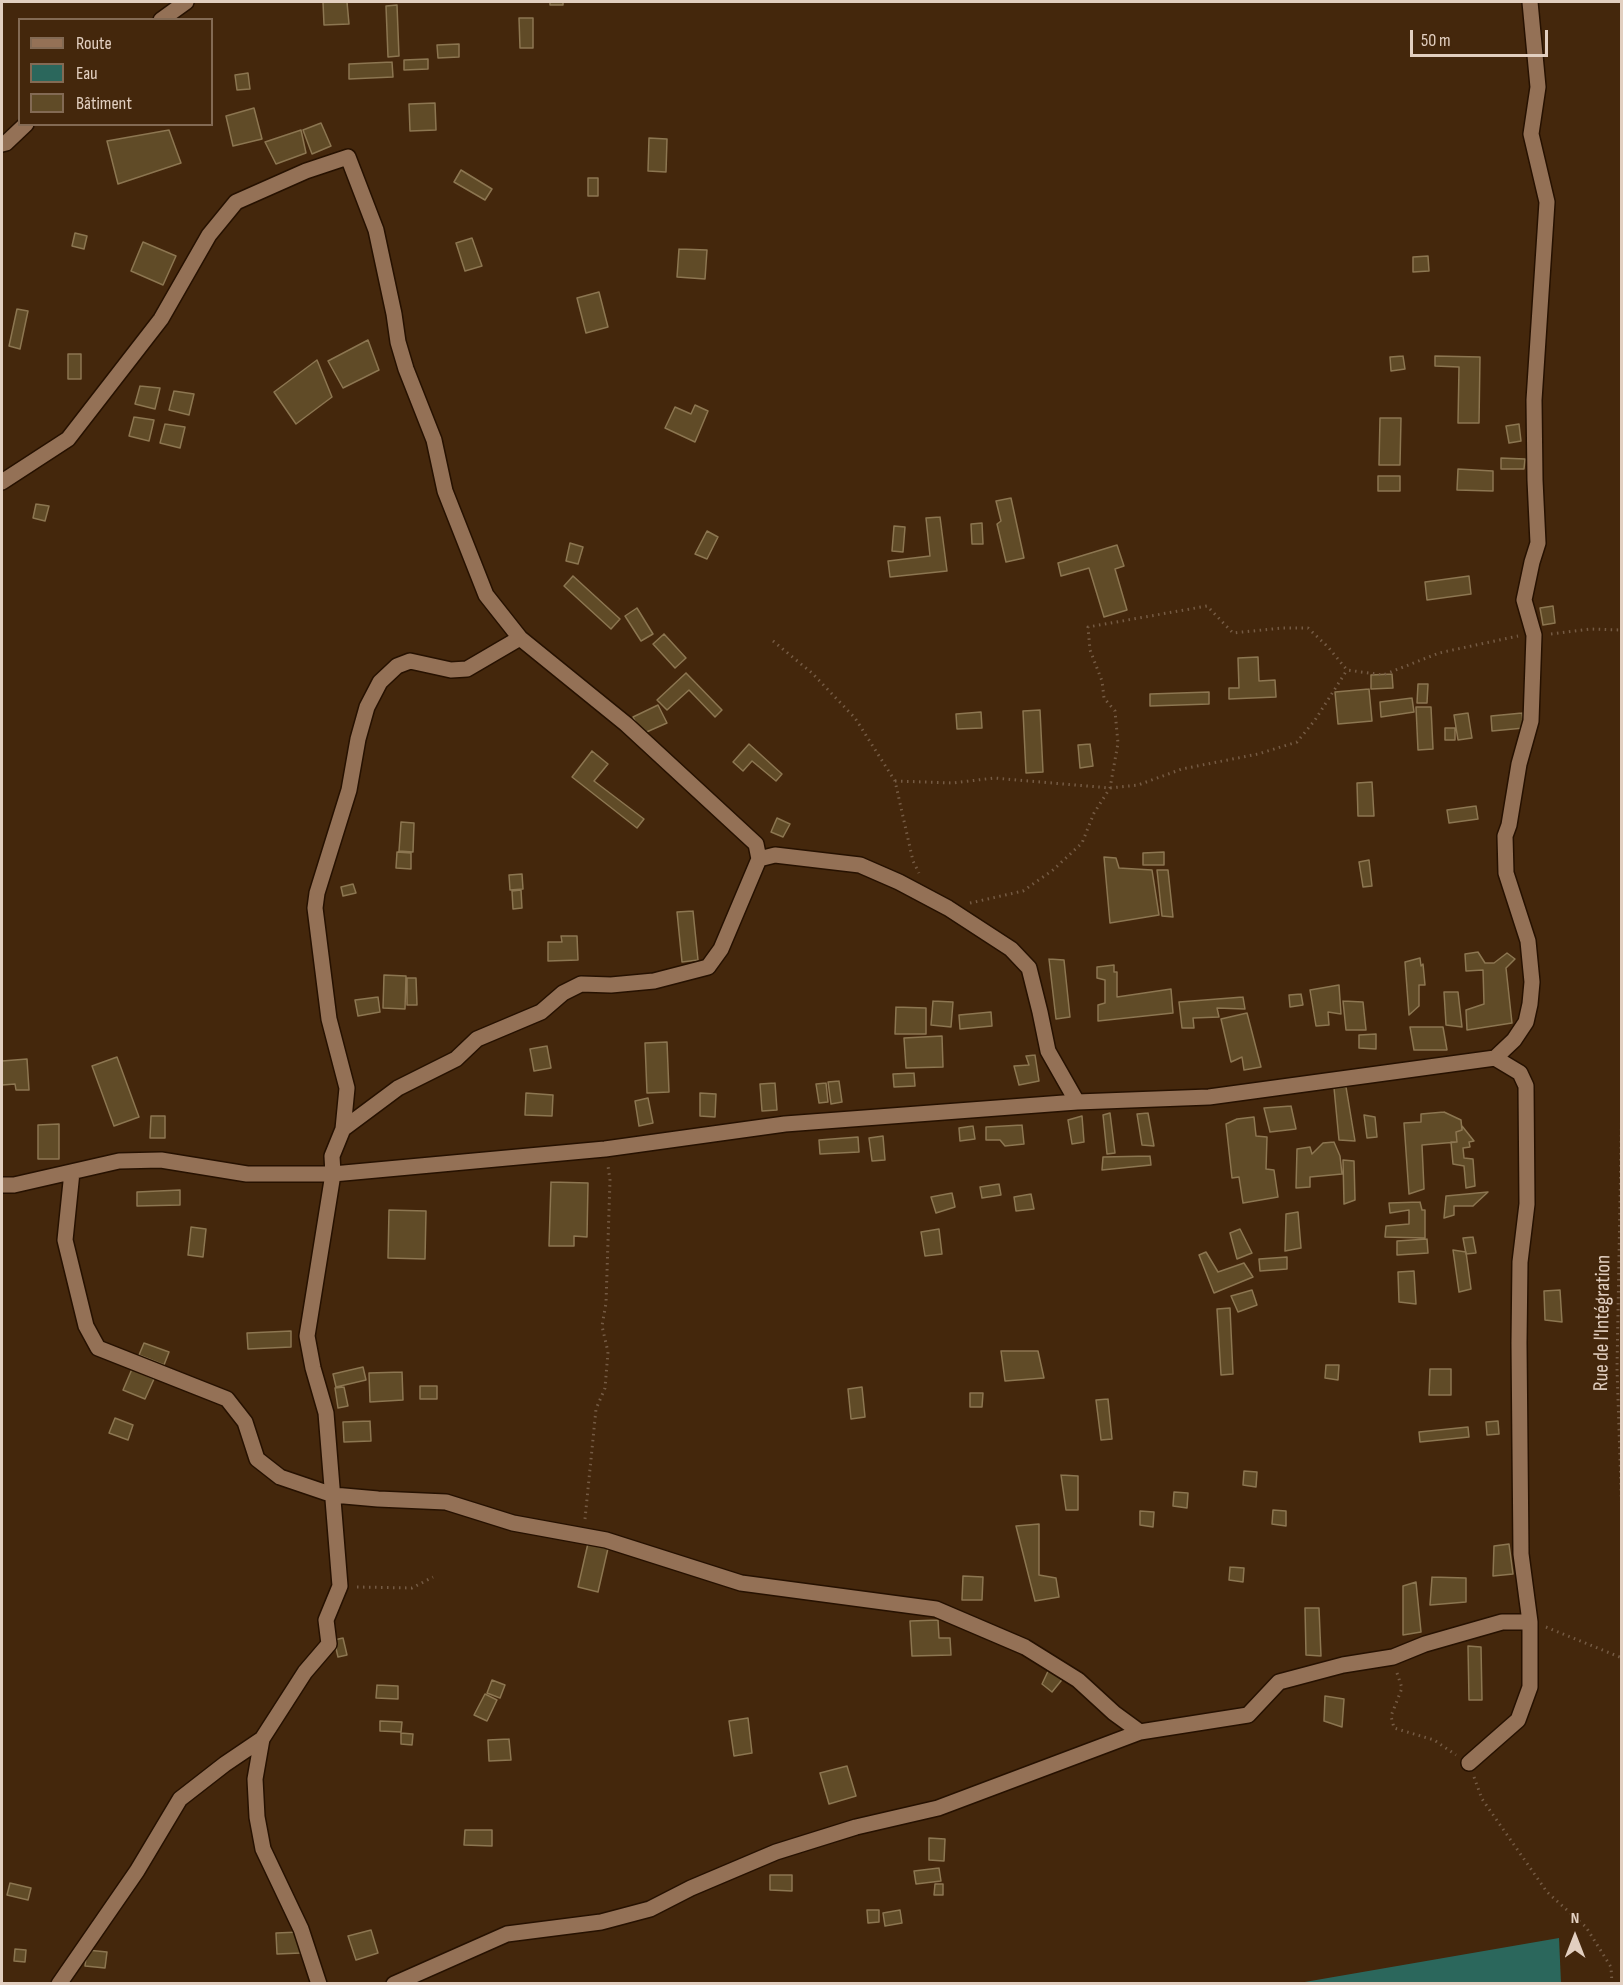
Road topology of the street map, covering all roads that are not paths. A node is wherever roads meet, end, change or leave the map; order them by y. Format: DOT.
graph roads {
  1 [pos="186,2"];
  2 [pos="1530,2"];
  3 [pos="163,18"];
  4 [pos="24,126"];
  5 [pos="2,144"];
  6 [pos="2,482"];
  7 [pos="520,638"];
  8 [pos="759,860"];
  9 [pos="1495,1058"];
  10 [pos="1077,1102"];
  11 [pos="343,1129"];
  12 [pos="72,1172"];
  13 [pos="333,1174"];
  14 [pos="2,1185"];
  15 [pos="333,1495"];
  16 [pos="1530,1622"];
  17 [pos="1140,1732"];
  18 [pos="262,1739"];
  19 [pos="1469,1763"];
  20 [pos="59,1983"];
  21 [pos="319,1983"];
  22 [pos="394,1983"];
  1 -- 3 [label="street"];
  2 -- 9 [label="street"];
  4 -- 5 [label="street"];
  6 -- 7 [label="street"];
  7 -- 8 [label="street"];
  7 -- 11 [label="street"];
  8 -- 10 [label="street"];
  8 -- 11 [label="street"];
  9 -- 10 [label="street"];
  9 -- 16 [label="street"];
  10 -- 13 [label="street"];
  11 -- 13 [label="street"];
  12 -- 13 [label="street"];
  12 -- 14 [label="street"];
  12 -- 15 [label="street"];
  13 -- 15 [label="street"];
  15 -- 17 [label="street"];
  15 -- 18 [label="street"];
  16 -- 17 [label="street"];
  16 -- 19 [label="street"];
  17 -- 22 [label="street"];
  18 -- 20 [label="street"];
  18 -- 21 [label="street"];
}
